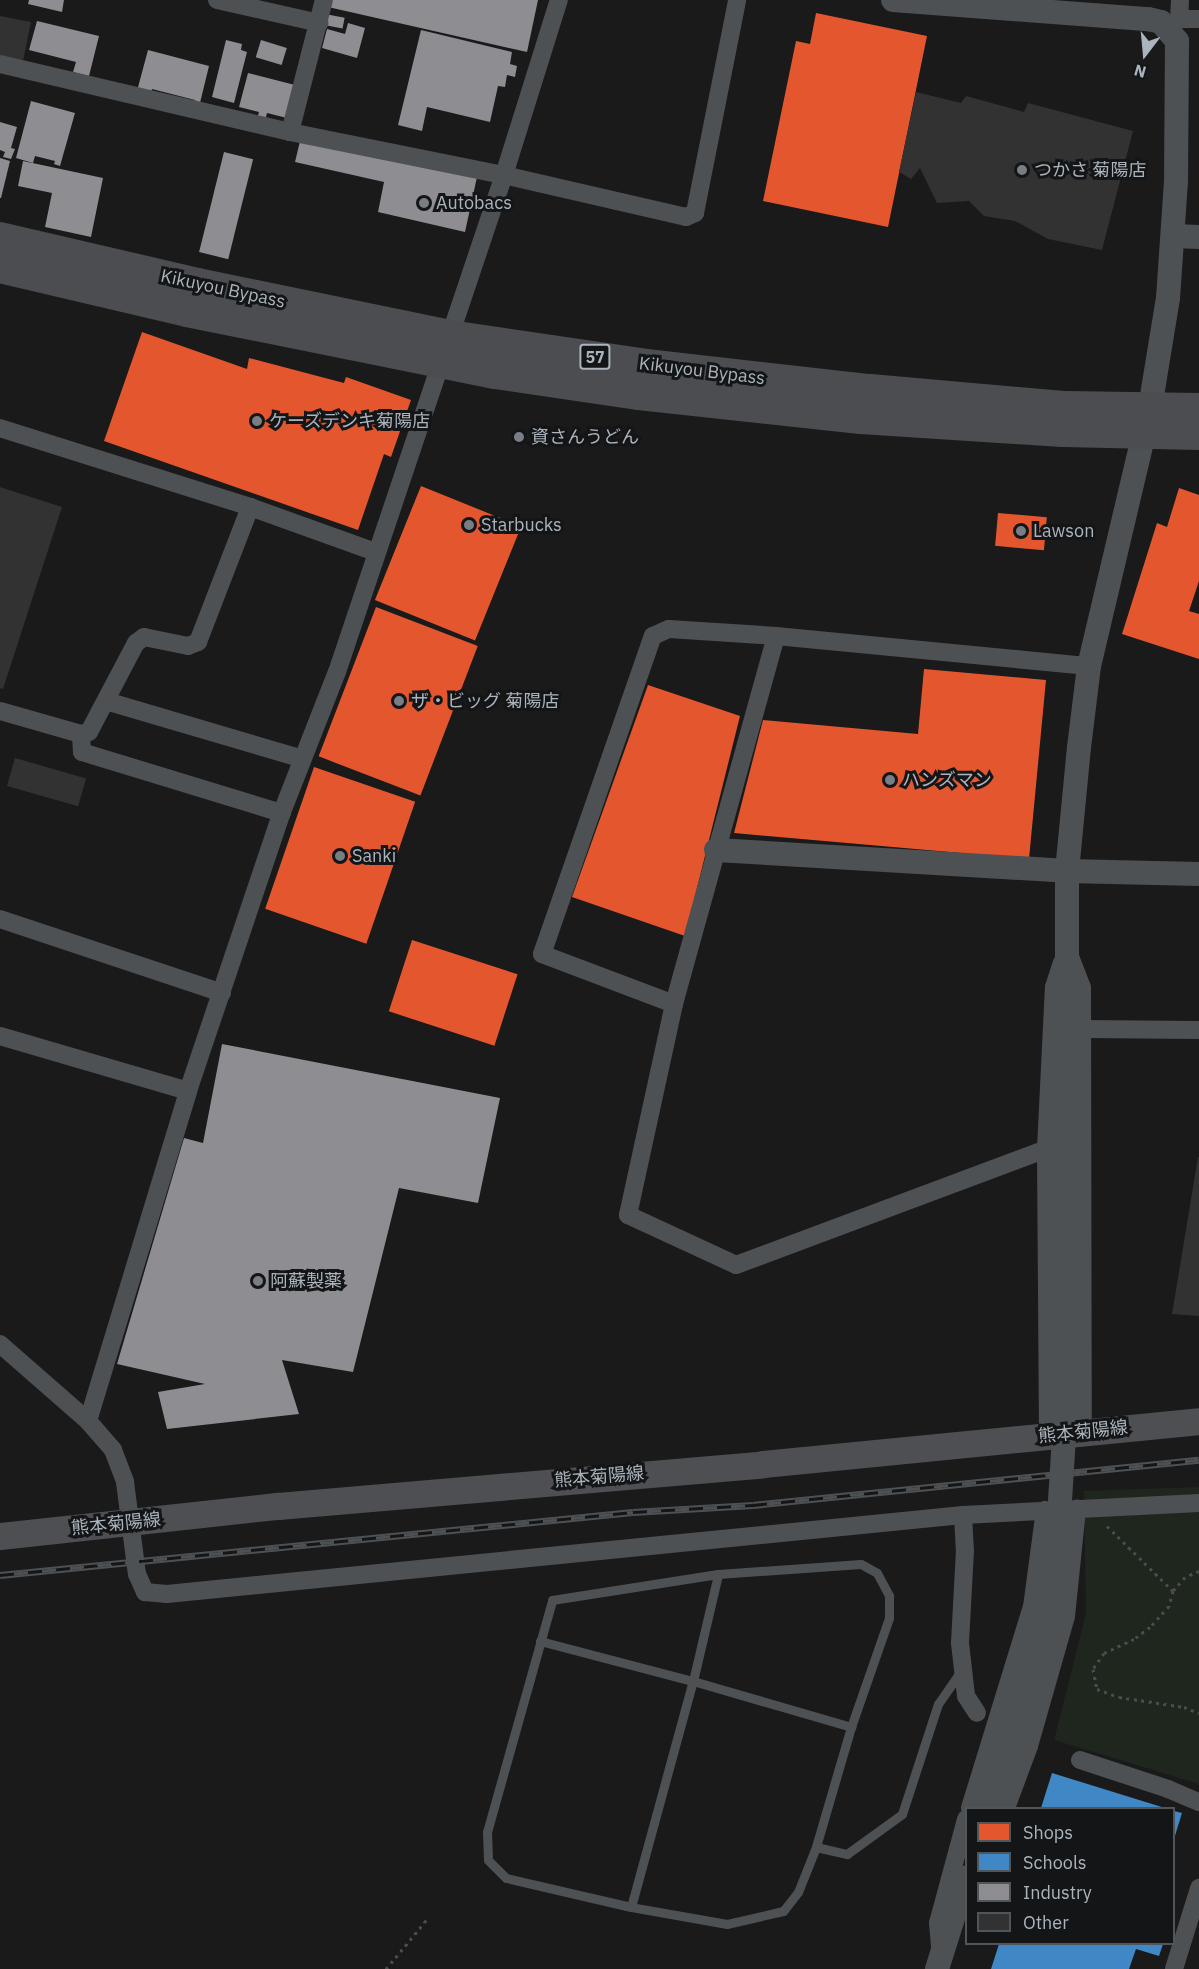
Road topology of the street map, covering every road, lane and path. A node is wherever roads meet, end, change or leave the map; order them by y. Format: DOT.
graph roads {
  1 [pos="217,0"];
  2 [pos="324,0"];
  3 [pos="559,0"];
  4 [pos="737,0"];
  5 [pos="893,0"];
  6 [pos="1180,0"];
  7 [pos="1199,20"];
  8 [pos="319,24"];
  9 [pos="1174,24"];
  10 [pos="0,64"];
  11 [pos="290,132"];
  12 [pos="504,175"];
  13 [pos="1173,236"];
  14 [pos="1199,237"];
  15 [pos="0,238"];
  16 [pos="0,267"];
  17 [pos="445,349"];
  18 [pos="1199,409"];
  19 [pos="1148,421"];
  20 [pos="0,428"];
  21 [pos="1199,434"];
  22 [pos="250,507"];
  23 [pos="376,552"];
  24 [pos="776,636"];
  25 [pos="1089,666"];
  26 [pos="106,701"];
  27 [pos="0,711"];
  28 [pos="81,734"];
  29 [pos="303,759"];
  30 [pos="282,813"];
  31 [pos="716,850"];
  32 [pos="1067,871"];
  33 [pos="1199,874"];
  34 [pos="0,919"];
  35 [pos="1066,949"];
  36 [pos="222,993"];
  37 [pos="674,1004"];
  38 [pos="1083,1029"];
  39 [pos="1199,1030"];
  40 [pos="0,1036"];
  41 [pos="188,1091"];
  42 [pos="1046,1149"];
  43 [pos="0,1344"];
  44 [pos="88,1421"];
  45 [pos="1199,1421"];
  46 [pos="1083,1431"];
  47 [pos="1048,1435"];
  48 [pos="1199,1503"];
  49 [pos="1077,1509"];
  50 [pos="1045,1510"];
  51 [pos="963,1515"];
  52 [pos="128,1522"];
  53 [pos="1118,1524"];
  54 [pos="0,1536"];
  55 [pos="1199,1570"];
  56 [pos="718,1574"];
  57 [pos="1173,1591"];
  58 [pos="540,1641"];
  59 [pos="963,1668"];
  60 [pos="693,1681"];
  61 [pos="977,1713"];
  62 [pos="1199,1713"];
  63 [pos="851,1727"];
  64 [pos="1080,1760"];
  65 [pos="997,1802"];
  66 [pos="1199,1802"];
  67 [pos="971,1807"];
  68 [pos="965,1823"];
  69 [pos="816,1847"];
  70 [pos="965,1881"];
  71 [pos="1199,1888"];
  72 [pos="631,1907"];
  73 [pos="965,1916"];
  74 [pos="428,1918"];
  75 [pos="939,1962"];
  76 [pos="386,1969"];
  77 [pos="1174,1969"];
  1 -- 8 [label="street"];
  2 -- 8 [label="street"];
  3 -- 12 [label="street"];
  4 -- 12 [label="street"];
  5 -- 9 [label="street"];
  6 -- 9 [label="street"];
  7 -- 9 [label="street"];
  8 -- 11 [label="street"];
  9 -- 13 [label="street"];
  10 -- 11 [label="street"];
  11 -- 12 [label="street"];
  12 -- 17 [label="street"];
  13 -- 14 [label="street"];
  13 -- 19 [label="street"];
  15 -- 17 [label="highway, Kikuyou Bypass / 57"];
  16 -- 17 [label="highway, Kikuyou Bypass / 57"];
  17 -- 19 [label="highway, Kikuyou Bypass / 57"];
  17 -- 23 [label="street"];
  18 -- 19 [label="highway, Kikuyou Bypass / 57"];
  19 -- 21 [label="highway, Kikuyou Bypass / 57"];
  19 -- 25 [label="street"];
  20 -- 22 [label="street"];
  22 -- 23 [label="street"];
  22 -- 26 [label="street"];
  23 -- 29 [label="street"];
  24 -- 25 [label="street"];
  24 -- 31 [label="street"];
  24 -- 37 [label="street"];
  25 -- 32 [label="street"];
  26 -- 28 [label="street"];
  26 -- 29 [label="street"];
  27 -- 28 [label="street"];
  28 -- 30 [label="street"];
  29 -- 30 [label="street"];
  30 -- 36 [label="street"];
  31 -- 32 [label="street"];
  31 -- 37 [label="street"];
  32 -- 33 [label="street"];
  32 -- 35 [label="street"];
  34 -- 36 [label="street"];
  35 -- 38 [label="street"];
  35 -- 42 [label="street"];
  35 -- 65 [label="street, bridge"];
  36 -- 41 [label="street"];
  37 -- 42 [label="street"];
  38 -- 39 [label="street"];
  38 -- 46 [label="street"];
  40 -- 41 [label="street"];
  41 -- 44 [label="street"];
  42 -- 47 [label="street"];
  43 -- 44 [label="street"];
  44 -- 52 [label="street"];
  45 -- 46 [label="main road, 熊本菊陽線"];
  46 -- 47 [label="main road, 熊本菊陽線"];
  47 -- 52 [label="main road, 熊本菊陽線"];
  48 -- 49 [label="street"];
  49 -- 50 [label="street"];
  49 -- 65 [label="street"];
  50 -- 51 [label="street"];
  50 -- 67 [label="street"];
  51 -- 52 [label="street"];
  51 -- 59 [label="street"];
  52 -- 54 [label="main road, 熊本菊陽線"];
  53 -- 57 [label="path"];
  55 -- 57 [label="path"];
  56 -- 58 [label="lane"];
  56 -- 60 [label="lane"];
  56 -- 63 [label="lane"];
  57 -- 62 [label="path"];
  58 -- 60 [label="lane"];
  58 -- 72 [label="lane"];
  59 -- 61 [label="street"];
  59 -- 69 [label="lane"];
  60 -- 63 [label="lane"];
  60 -- 72 [label="lane"];
  63 -- 69 [label="lane"];
  64 -- 66 [label="street"];
  68 -- 75 [label="street"];
  69 -- 72 [label="lane"];
  70 -- 75 [label="street"];
  71 -- 77 [label="street"];
  73 -- 75 [label="street"];
  74 -- 76 [label="path"];
}
